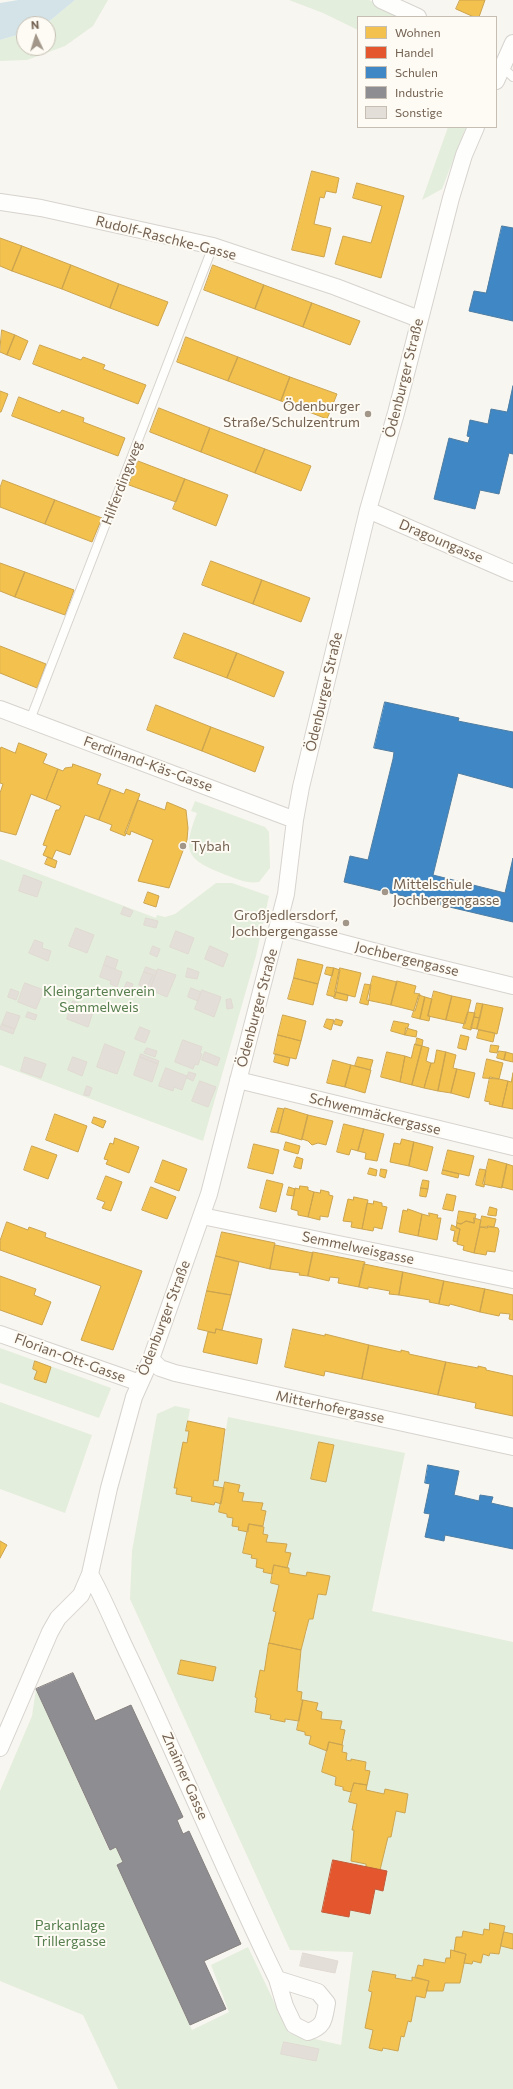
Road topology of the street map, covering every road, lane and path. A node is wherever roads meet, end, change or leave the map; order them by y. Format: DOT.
graph roads {
  1 [pos="381,0"];
  2 [pos="416,16"];
  3 [pos="513,43"];
  4 [pos="502,72"];
  5 [pos="476,128"];
  6 [pos="0,202"];
  7 [pos="213,246"];
  8 [pos="419,319"];
  9 [pos="368,510"];
  10 [pos="513,573"];
  11 [pos="0,709"];
  12 [pos="30,720"];
  13 [pos="295,820"];
  14 [pos="278,926"];
  15 [pos="513,986"];
  16 [pos="238,1080"];
  17 [pos="513,1147"];
  18 [pos="202,1216"];
  19 [pos="513,1280"];
  20 [pos="0,1334"];
  21 [pos="151,1359"];
  22 [pos="140,1383"];
  23 [pos="513,1447"];
  24 [pos="90,1574"];
  25 [pos="0,1748"];
  26 [pos="277,1979"];
  1 -- 2 [label="street"];
  3 -- 4 [label="street"];
  5 -- 8 [label="street, Ödenburger Straße"];
  6 -- 7 [label="street, Rudolf-Raschke-Gasse"];
  7 -- 8 [label="street, Rudolf-Raschke-Gasse"];
  7 -- 12 [label="lane, Hilferdingweg"];
  8 -- 9 [label="street, Ödenburger Straße"];
  9 -- 10 [label="street, Dragoungasse"];
  9 -- 13 [label="street, Ödenburger Straße"];
  11 -- 12 [label="street, Ferdinand-Käs-Gasse"];
  12 -- 13 [label="street, Ferdinand-Käs-Gasse"];
  13 -- 14 [label="street, Ödenburger Straße"];
  14 -- 15 [label="street, Jochbergengasse"];
  14 -- 16 [label="street, Ödenburger Straße"];
  16 -- 17 [label="street, Schwemmäckergasse"];
  16 -- 18 [label="street, Ödenburger Straße"];
  18 -- 19 [label="street, Semmelweisgasse"];
  18 -- 21 [label="street, Ödenburger Straße"];
  20 -- 22 [label="street, Florian-Ott-Gasse"];
  21 -- 22 [label="street, Ödenburger Straße"];
  21 -- 23 [label="street, Mitterhofergasse"];
  22 -- 24 [label="street, Ödenburger Straße"];
  24 -- 25 [label="street, Ödenburger Straße"];
  24 -- 26 [label="street, Znaimer Gasse"];
}
